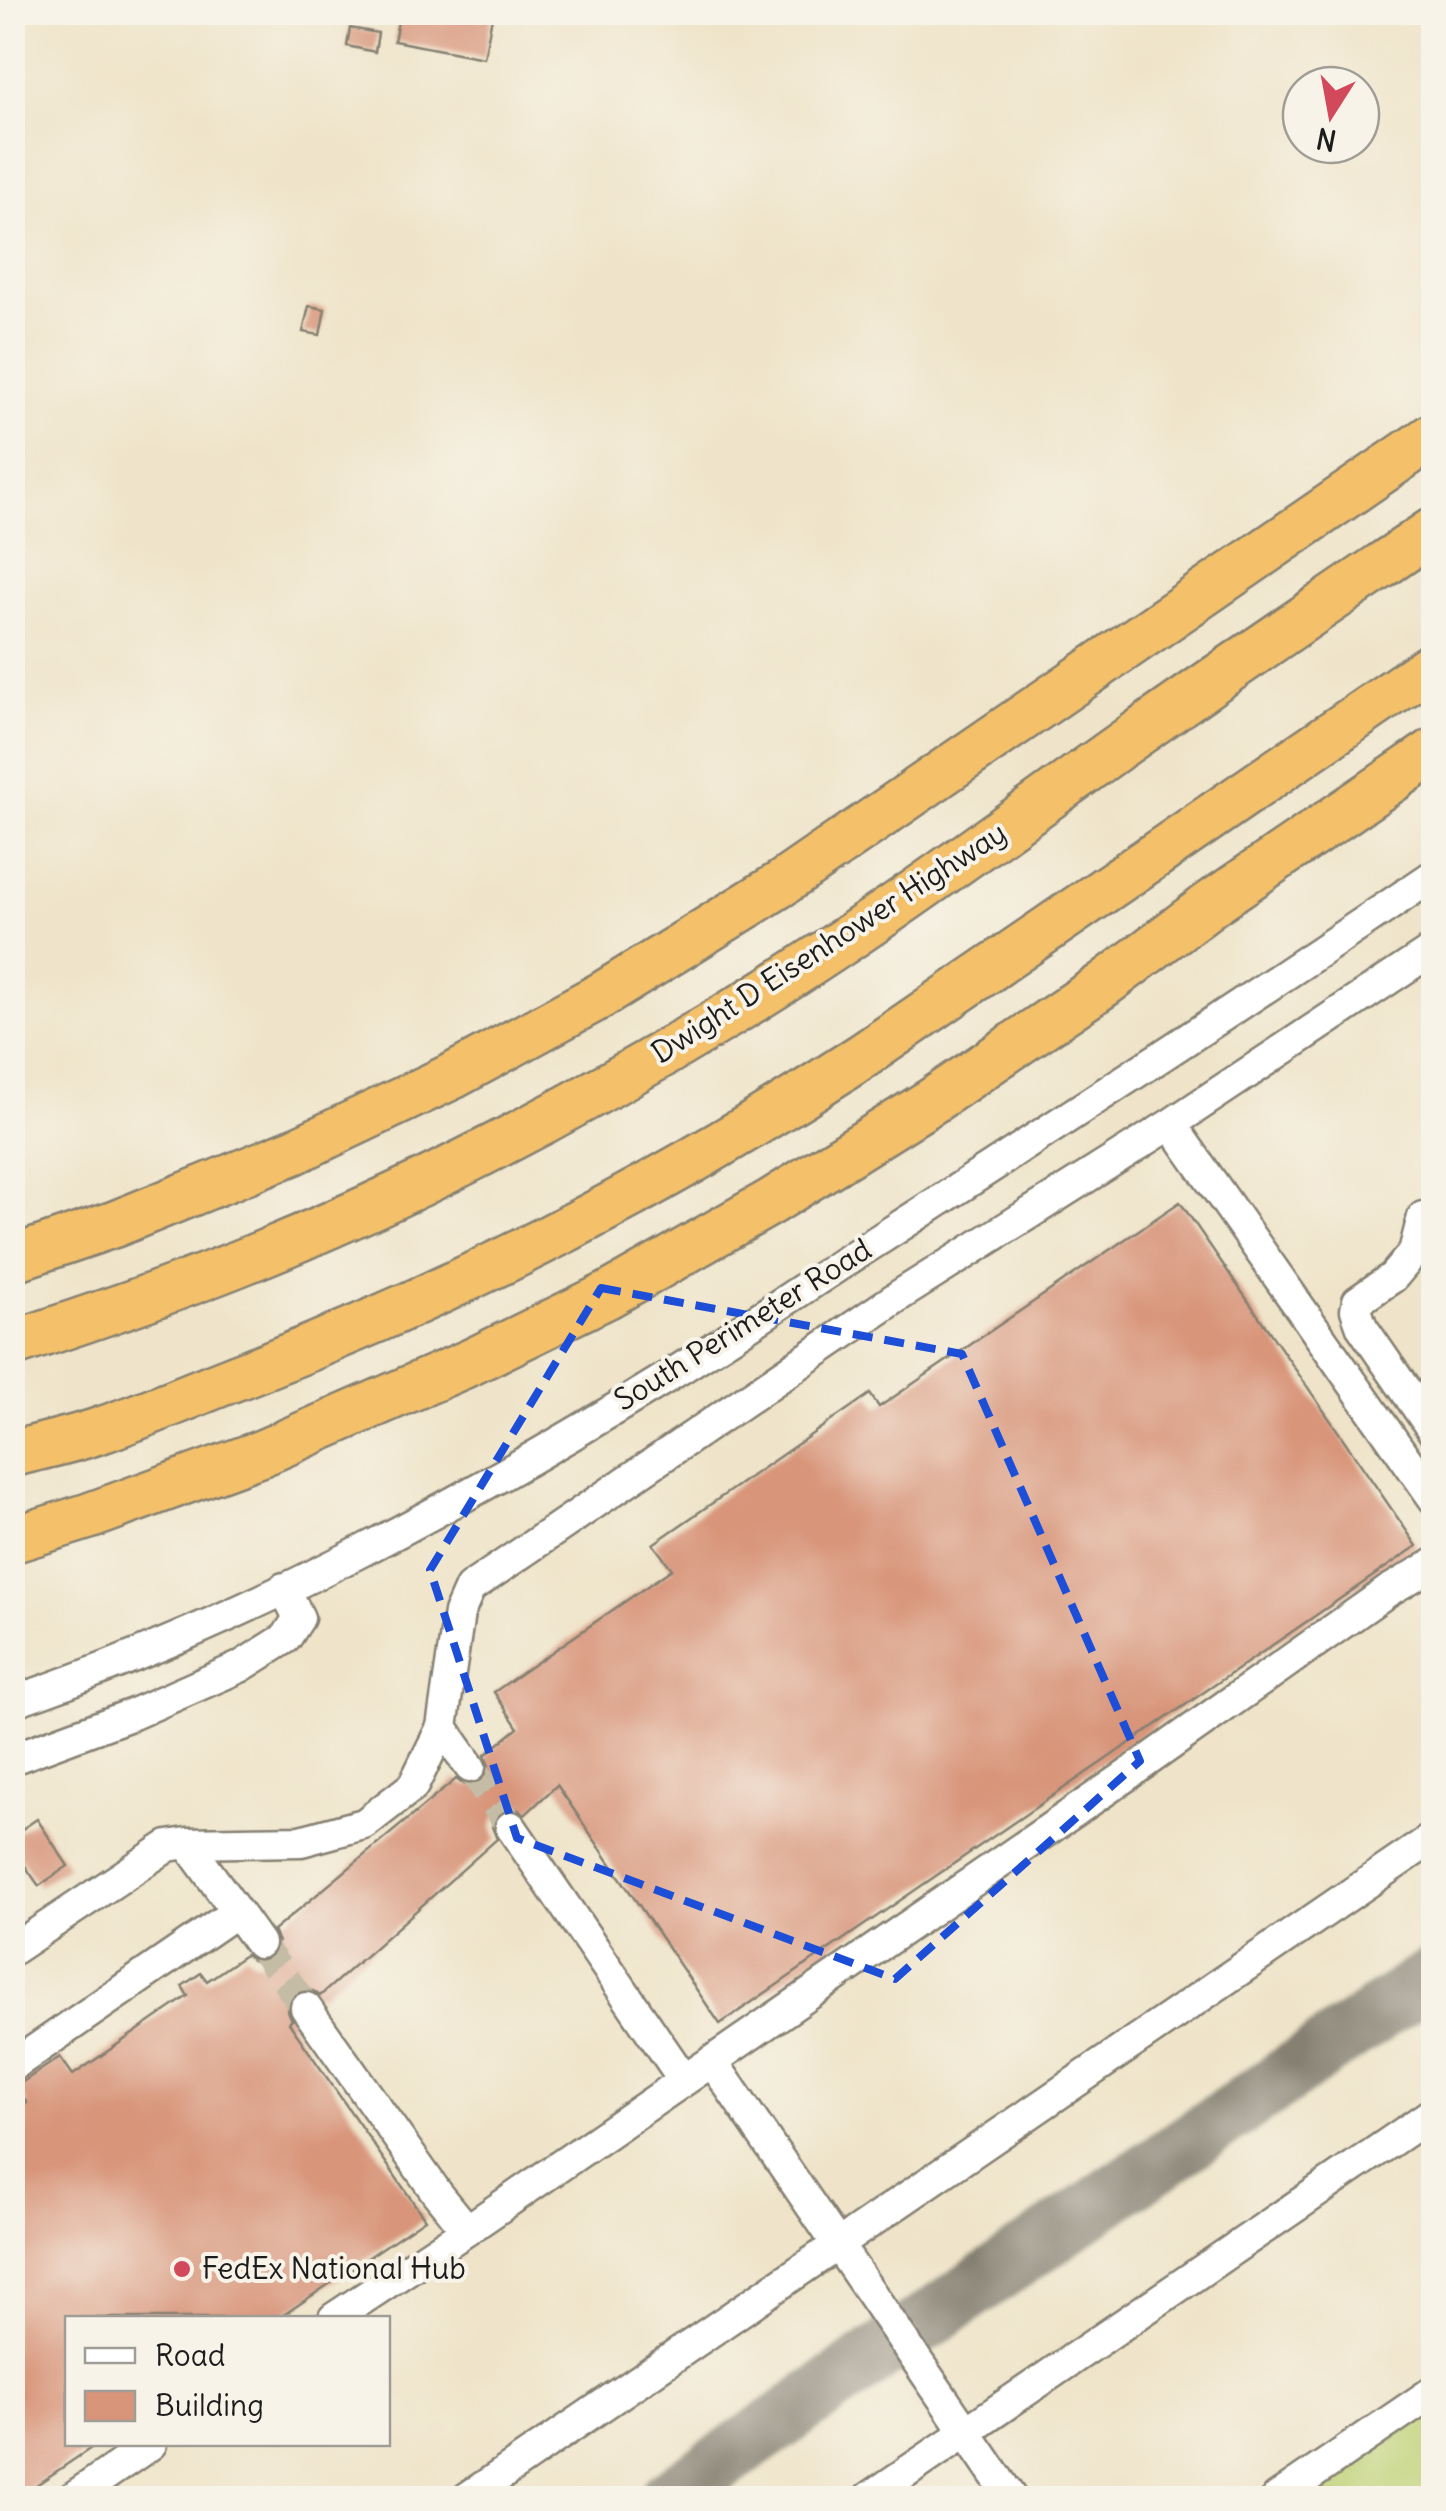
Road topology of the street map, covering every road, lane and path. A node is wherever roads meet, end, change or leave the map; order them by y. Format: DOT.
graph roads {
  1 [pos="1434,435"];
  2 [pos="1434,530"];
  3 [pos="1434,664"];
  4 [pos="1434,751"];
  5 [pos="1434,874"];
  6 [pos="1434,949"];
  7 [pos="1171,1124"];
  8 [pos="1422,1217"];
  9 [pos="12,1260"];
  10 [pos="12,1344"];
  11 [pos="1434,1432"];
  12 [pos="12,1454"];
  13 [pos="1434,1499"];
  14 [pos="12,1540"];
  15 [pos="1434,1564"];
  16 [pos="284,1588"];
  17 [pos="12,1702"];
  18 [pos="442,1727"];
  19 [pos="12,1760"];
  20 [pos="470,1768"];
  21 [pos="510,1827"];
  22 [pos="1434,1837"];
  23 [pos="187,1843"];
  24 [pos="236,1912"];
  25 [pos="259,1943"];
  26 [pos="12,1950"];
  27 [pos="306,2008"];
  28 [pos="712,2061"];
  29 [pos="12,2066"];
  30 [pos="684,2080"];
  31 [pos="1434,2112"];
  32 [pos="467,2230"];
  33 [pos="839,2245"];
  34 [pos="337,2316"];
  35 [pos="1434,2391"];
  36 [pos="966,2432"];
  37 [pos="137,2456"];
  38 [pos="72,2498"];
  39 [pos="467,2498"];
  40 [pos="869,2498"];
  41 [pos="1012,2498"];
  42 [pos="1277,2498"];
  1 -- 9 [label="highway"];
  2 -- 10 [label="highway, Dwight D Eisenhower Highway"];
  3 -- 12 [label="highway"];
  4 -- 14 [label="highway"];
  5 -- 16 [label="street, South Perimeter Road"];
  6 -- 7 [label="street"];
  7 -- 13 [label="street"];
  7 -- 18 [label="street"];
  8 -- 11 [label="street"];
  15 -- 28 [label="street"];
  16 -- 17 [label="street, South Perimeter Road"];
  16 -- 19 [label="street"];
  18 -- 20 [label="street"];
  18 -- 23 [label="street"];
  21 -- 30 [label="street"];
  22 -- 33 [label="street"];
  23 -- 24 [label="street"];
  23 -- 26 [label="street"];
  24 -- 25 [label="street"];
  24 -- 29 [label="street"];
  27 -- 32 [label="street"];
  28 -- 30 [label="street"];
  28 -- 33 [label="street"];
  30 -- 32 [label="street"];
  31 -- 36 [label="street"];
  32 -- 34 [label="street"];
  33 -- 36 [label="street"];
  33 -- 39 [label="street"];
  35 -- 42 [label="street"];
  36 -- 40 [label="street"];
  36 -- 41 [label="street"];
  37 -- 38 [label="street"];
}
